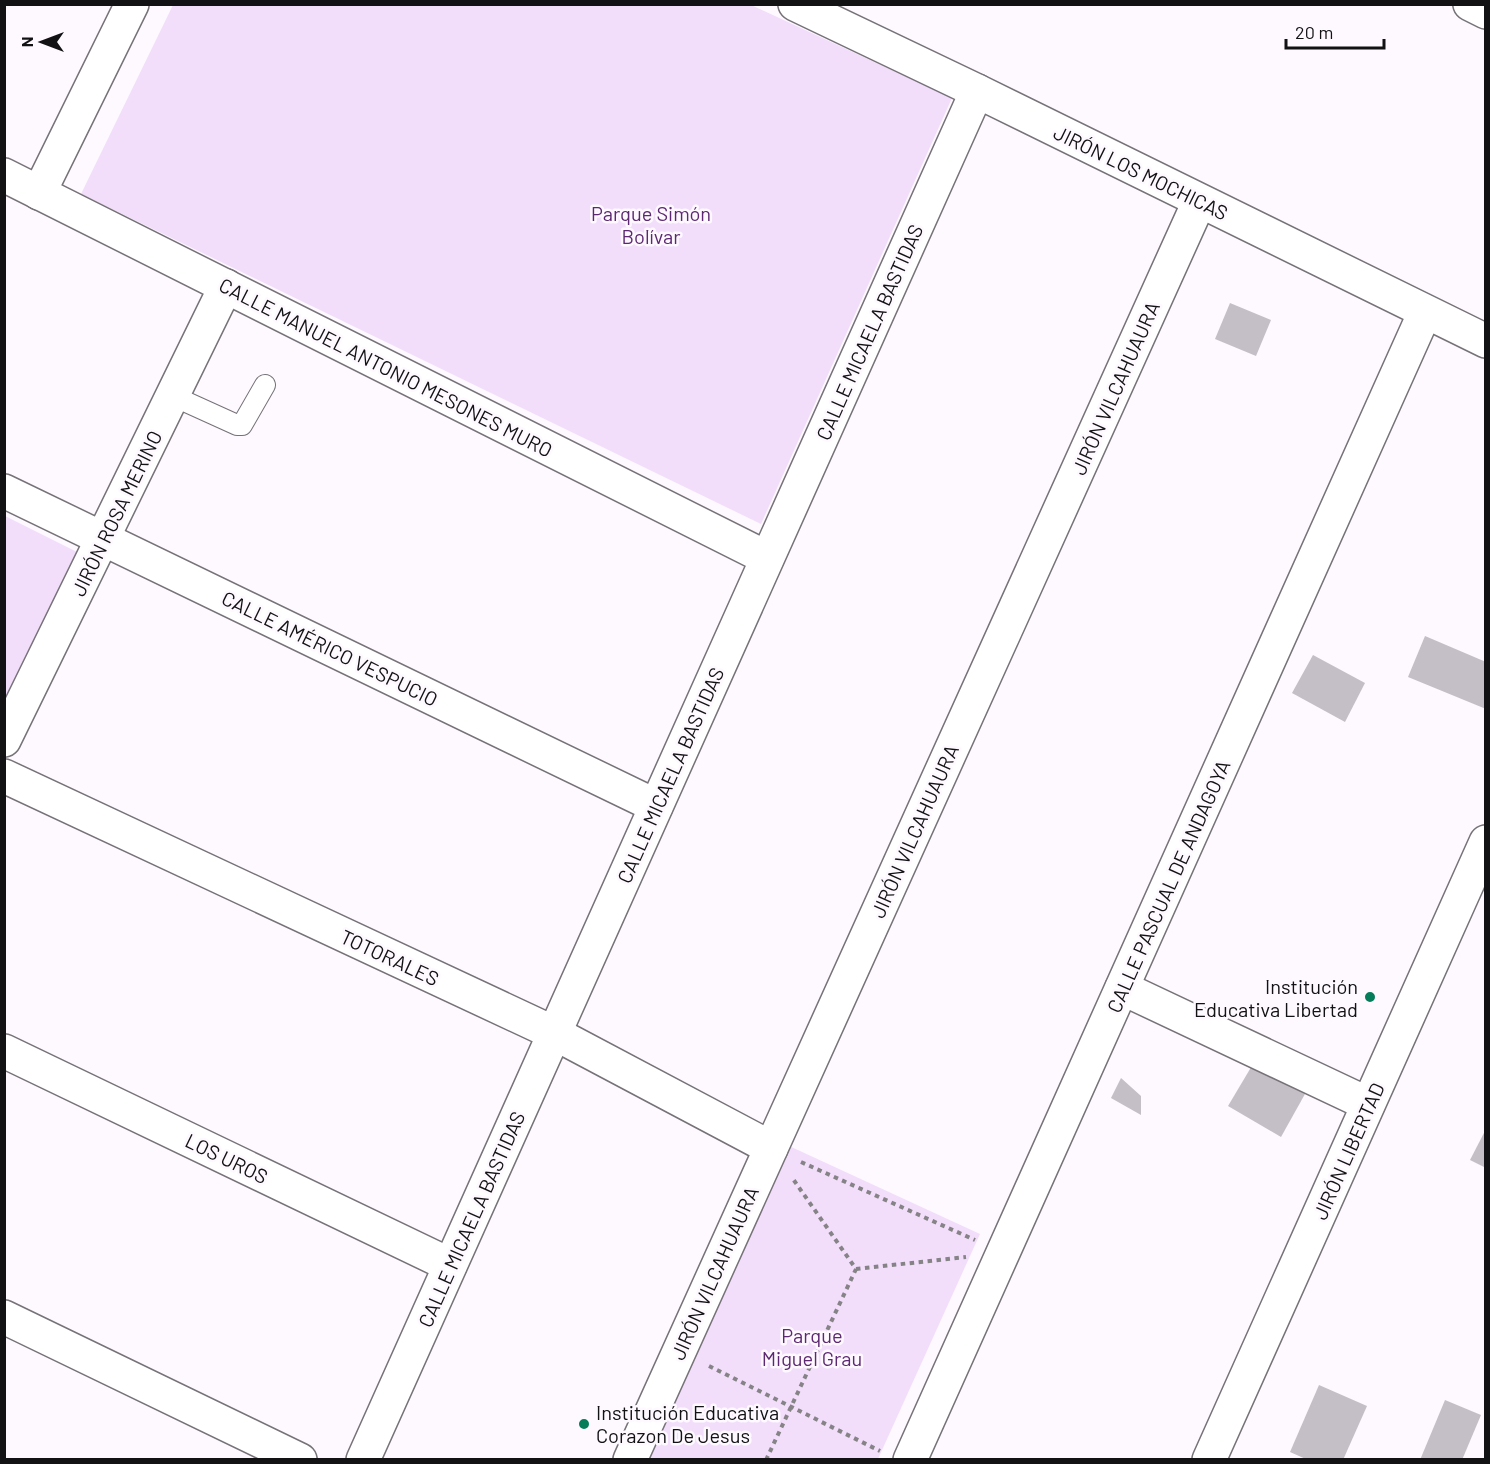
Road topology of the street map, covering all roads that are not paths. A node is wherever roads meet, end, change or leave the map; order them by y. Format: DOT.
graph roads {
  1 [pos="132,4"];
  2 [pos="795,4"];
  3 [pos="1470,4"];
  4 [pos="1485,12"];
  5 [pos="977,92"];
  6 [pos="4,175"];
  7 [pos="39,193"];
  8 [pos="1199,202"];
  9 [pos="226,286"];
  10 [pos="1425,312"];
  11 [pos="1485,341"];
  12 [pos="265,385"];
  13 [pos="173,396"];
  14 [pos="4,490"];
  15 [pos="103,538"];
  16 [pos="767,558"];
  17 [pos="4,740"];
  18 [pos="4,776"];
  19 [pos="656,806"];
  20 [pos="1485,842"];
  21 [pos="1122,988"];
  22 [pos="554,1033"];
  23 [pos="4,1051"];
  24 [pos="1368,1104"];
  25 [pos="771,1148"];
  26 [pos="450,1265"];
  27 [pos="4,1317"];
  28 [pos="898,1457"];
  29 [pos="300,1460"];
  30 [pos="363,1460"];
  31 [pos="630,1460"];
  32 [pos="1209,1460"];
  1 -- 7 [label="street"];
  2 -- 5 [label="street, JIRÓN LOS MOCHICAS"];
  3 -- 4 [label="street"];
  5 -- 8 [label="street, JIRÓN LOS MOCHICAS"];
  5 -- 16 [label="street, CALLE MICAELA BASTIDAS"];
  6 -- 7 [label="street, CALLE MANUEL ANTONIO MESONES MURO"];
  7 -- 9 [label="street, CALLE MANUEL ANTONIO MESONES MURO"];
  8 -- 10 [label="street, JIRÓN LOS MOCHICAS"];
  8 -- 25 [label="street, JIRÓN VILCAHUAURA"];
  9 -- 13 [label="street, JIRÓN ROSA MERINO"];
  9 -- 16 [label="street, CALLE MANUEL ANTONIO MESONES MURO"];
  10 -- 11 [label="street, JIRÓN LOS MOCHICAS"];
  10 -- 21 [label="street, CALLE PASCUAL DE ANDAGOYA"];
  12 -- 13 [label="lane"];
  13 -- 15 [label="street, JIRÓN ROSA MERINO"];
  14 -- 15 [label="street, CALLE AMÉRICO VESPUCIO"];
  15 -- 17 [label="street, JIRÓN ROSA MERINO"];
  15 -- 19 [label="street, CALLE AMÉRICO VESPUCIO"];
  16 -- 19 [label="street, CALLE MICAELA BASTIDAS"];
  18 -- 22 [label="street, TOTORALES"];
  19 -- 22 [label="street, CALLE MICAELA BASTIDAS"];
  20 -- 24 [label="street, JIRÓN LIBERTAD"];
  21 -- 24 [label="street"];
  21 -- 28 [label="street, CALLE PASCUAL DE ANDAGOYA"];
  22 -- 25 [label="street, TOTORALES"];
  22 -- 26 [label="street, CALLE MICAELA BASTIDAS"];
  23 -- 26 [label="street, LOS UROS"];
  24 -- 32 [label="street, JIRÓN LIBERTAD"];
  25 -- 31 [label="street, JIRÓN VILCAHUAURA"];
  26 -- 30 [label="street, CALLE MICAELA BASTIDAS"];
  27 -- 29 [label="street"];
}
